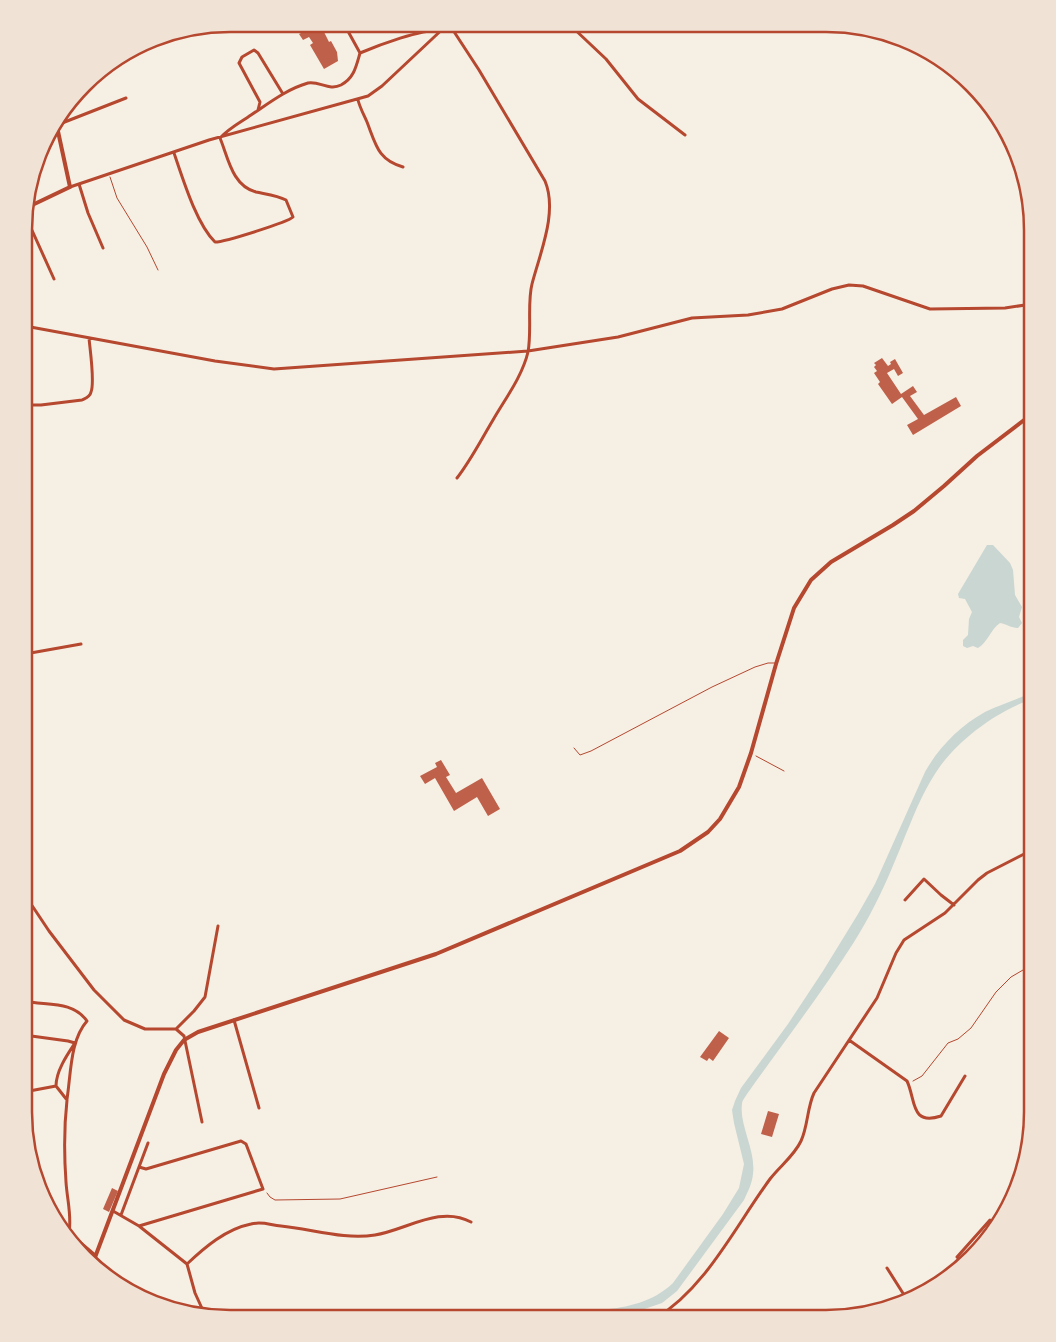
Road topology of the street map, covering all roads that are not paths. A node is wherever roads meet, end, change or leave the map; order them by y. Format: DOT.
graph roads {
  1 [pos="348,32"];
  2 [pos="425,32"];
  3 [pos="440,32"];
  4 [pos="454,32"];
  5 [pos="577,32"];
  6 [pos="360,54"];
  7 [pos="283,94"];
  8 [pos="126,98"];
  9 [pos="358,100"];
  10 [pos="258,110"];
  11 [pos="67,120"];
  12 [pos="58,134"];
  13 [pos="685,135"];
  14 [pos="220,138"];
  15 [pos="174,153"];
  16 [pos="403,167"];
  17 [pos="79,184"];
  18 [pos="70,188"];
  19 [pos="34,204"];
  20 [pos="32,230"];
  21 [pos="103,248"];
  22 [pos="54,279"];
  23 [pos="1024,305"];
  24 [pos="32,327"];
  25 [pos="89,338"];
  26 [pos="528,351"];
  27 [pos="32,405"];
  28 [pos="1024,420"];
  29 [pos="457,478"];
  30 [pos="81,644"];
  31 [pos="60,648"];
  32 [pos="65,652"];
  33 [pos="32,653"];
  34 [pos="776,664"];
  35 [pos="574,748"];
  36 [pos="1024,854"];
  37 [pos="905,900"];
  38 [pos="954,905"];
  39 [pos="32,906"];
  40 [pos="218,926"];
  41 [pos="32,1002"];
  42 [pos="234,1020"];
  43 [pos="176,1029"];
  44 [pos="32,1036"];
  45 [pos="185,1039"];
  46 [pos="849,1040"];
  47 [pos="75,1043"];
  48 [pos="965,1076"];
  49 [pos="56,1086"];
  50 [pos="32,1090"];
  51 [pos="67,1100"];
  52 [pos="259,1108"];
  53 [pos="202,1122"];
  54 [pos="148,1143"];
  55 [pos="134,1157"];
  56 [pos="141,1162"];
  57 [pos="139,1167"];
  58 [pos="113,1211"];
  59 [pos="121,1215"];
  60 [pos="990,1220"];
  61 [pos="471,1222"];
  62 [pos="69,1226"];
  63 [pos="139,1226"];
  64 [pos="96,1256"];
  65 [pos="958,1258"];
  66 [pos="187,1264"];
  67 [pos="887,1268"];
  68 [pos="903,1293"];
  69 [pos="202,1307"];
  70 [pos="667,1310"];
  1 -- 6 [label="street"];
  2 -- 6 [label="street"];
  3 -- 9 [label="street"];
  4 -- 26 [label="street"];
  5 -- 13 [label="street"];
  6 -- 7 [label="street"];
  7 -- 10 [label="street"];
  7 -- 10 [label="street"];
  8 -- 11 [label="street"];
  9 -- 14 [label="street"];
  9 -- 16 [label="street"];
  10 -- 14 [label="street"];
  12 -- 18 [label="street"];
  14 -- 15 [label="street"];
  14 -- 15 [label="street"];
  15 -- 17 [label="street"];
  17 -- 18 [label="street"];
  17 -- 21 [label="street"];
  18 -- 19 [label="street"];
  20 -- 22 [label="street"];
  23 -- 26 [label="street"];
  24 -- 25 [label="street"];
  25 -- 26 [label="street"];
  25 -- 27 [label="street"];
  26 -- 29 [label="street"];
  28 -- 34 [label="street"];
  30 -- 31 [label="street"];
  31 -- 32 [label="street"];
  31 -- 33 [label="street"];
  34 -- 35 [label="lane"];
  34 -- 42 [label="street"];
  36 -- 38 [label="street"];
  37 -- 38 [label="street"];
  38 -- 46 [label="street"];
  39 -- 43 [label="street"];
  40 -- 43 [label="street"];
  41 -- 47 [label="street"];
  42 -- 45 [label="street"];
  42 -- 52 [label="street"];
  43 -- 45 [label="street"];
  44 -- 47 [label="street"];
  45 -- 53 [label="street"];
  45 -- 55 [label="street"];
  46 -- 48 [label="street"];
  46 -- 70 [label="street"];
  47 -- 49 [label="street"];
  47 -- 51 [label="street"];
  49 -- 50 [label="street"];
  49 -- 51 [label="street"];
  51 -- 62 [label="street"];
  54 -- 56 [label="street"];
  55 -- 56 [label="street"];
  55 -- 58 [label="street"];
  56 -- 57 [label="street"];
  57 -- 59 [label="street"];
  57 -- 63 [label="street"];
  58 -- 59 [label="street"];
  58 -- 64 [label="street"];
  59 -- 63 [label="street"];
  60 -- 65 [label="street"];
  61 -- 66 [label="street"];
  63 -- 66 [label="street"];
  66 -- 69 [label="street"];
  67 -- 68 [label="street"];
}
